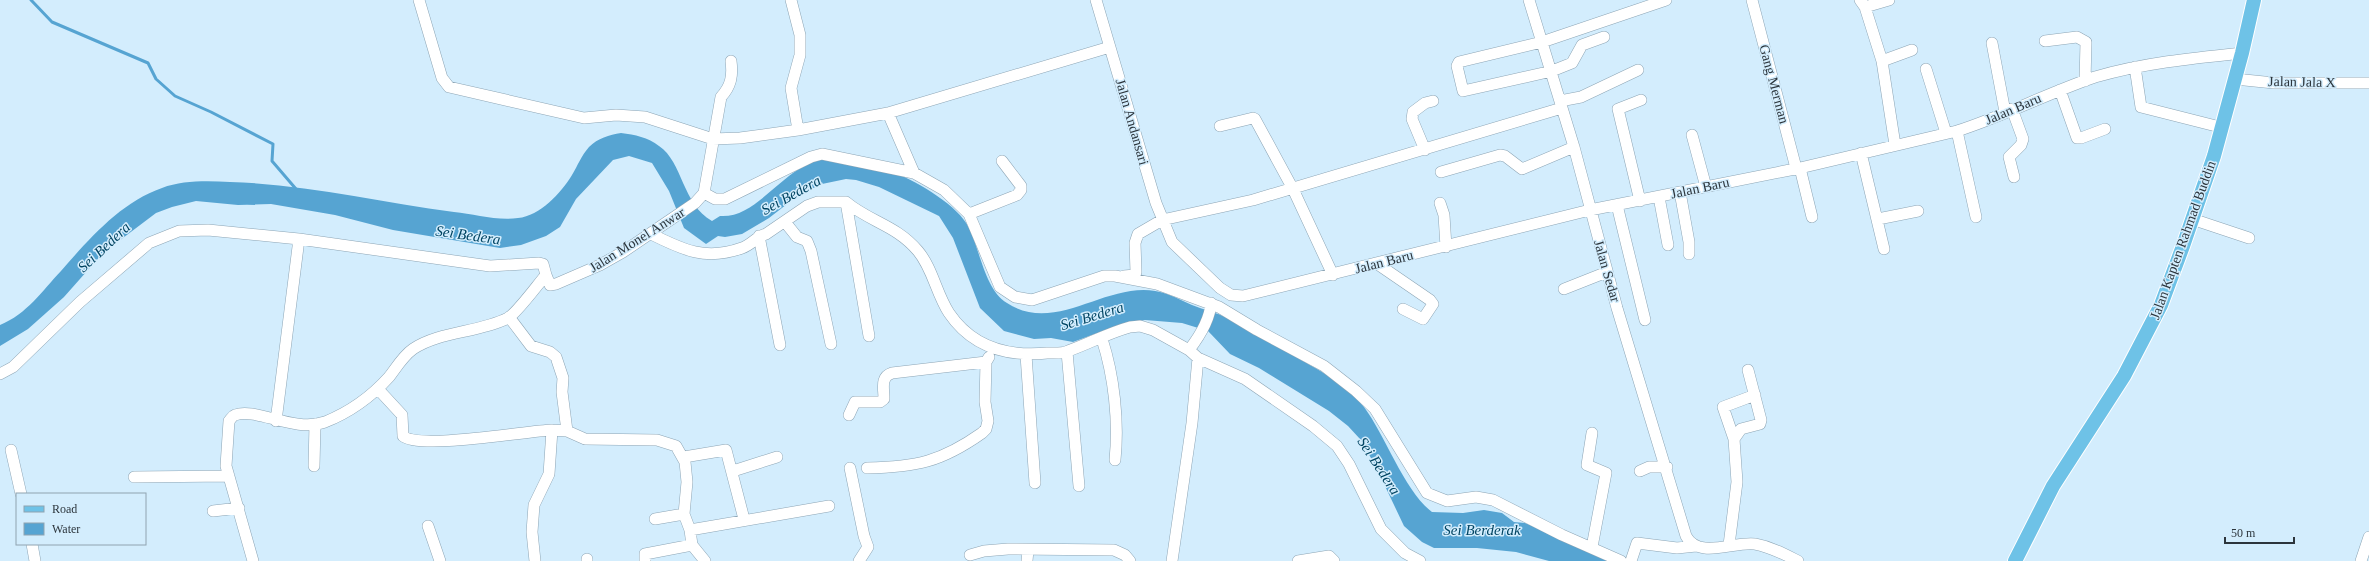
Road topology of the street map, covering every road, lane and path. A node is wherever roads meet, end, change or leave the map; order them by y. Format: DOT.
graph roads {
  1 [pos="419,0"];
  2 [pos="791,0"];
  3 [pos="1096,0"];
  4 [pos="1529,0"];
  5 [pos="1666,0"];
  6 [pos="1752,0"];
  7 [pos="1889,0"];
  8 [pos="2254,0"];
  9 [pos="1862,3"];
  10 [pos="1604,37"];
  11 [pos="2045,41"];
  12 [pos="1542,42"];
  13 [pos="1992,43"];
  14 [pos="1110,47"];
  15 [pos="1912,50"];
  16 [pos="2242,53"];
  17 [pos="1882,61"];
  18 [pos="731,62"];
  19 [pos="2135,67"];
  20 [pos="1926,69"];
  21 [pos="1638,70"];
  22 [pos="1552,71"];
  23 [pos="2235,79"];
  24 [pos="2085,81"];
  25 [pos="2369,83"];
  26 [pos="2058,90"];
  27 [pos="1641,100"];
  28 [pos="1433,101"];
  29 [pos="1561,105"];
  30 [pos="2009,110"];
  31 [pos="888,113"];
  32 [pos="1220,126"];
  33 [pos="2220,127"];
  34 [pos="2105,129"];
  35 [pos="798,130"];
  36 [pos="1951,132"];
  37 [pos="1692,135"];
  38 [pos="713,139"];
  39 [pos="1895,144"];
  40 [pos="1574,147"];
  41 [pos="1425,150"];
  42 [pos="1861,153"];
  43 [pos="1002,161"];
  44 [pos="1798,168"];
  45 [pos="1441,172"];
  46 [pos="914,173"];
  47 [pos="2014,177"];
  48 [pos="1706,187"];
  49 [pos="1292,189"];
  50 [pos="1680,192"];
  51 [pos="704,193"];
  52 [pos="1659,197"];
  53 [pos="1640,200"];
  54 [pos="846,202"];
  55 [pos="1440,203"];
  56 [pos="1617,205"];
  57 [pos="1590,210"];
  58 [pos="1918,211"];
  59 [pos="969,214"];
  60 [pos="1812,217"];
  61 [pos="1976,217"];
  62 [pos="1878,219"];
  63 [pos="2192,219"];
  64 [pos="1162,220"];
  65 [pos="785,222"];
  66 [pos="651,234"];
  67 [pos="759,236"];
  68 [pos="2249,238"];
  69 [pos="299,239"];
  70 [pos="1172,242"];
  71 [pos="1668,245"];
  72 [pos="1446,247"];
  73 [pos="1884,249"];
  74 [pos="1689,254"];
  75 [pos="1376,263"];
  76 [pos="1607,272"];
  77 [pos="546,275"];
  78 [pos="1333,275"];
  79 [pos="1116,276"];
  80 [pos="1564,289"];
  81 [pos="1210,307"];
  82 [pos="1403,309"];
  83 [pos="509,318"];
  84 [pos="1646,320"];
  85 [pos="869,336"];
  86 [pos="1102,339"];
  87 [pos="831,344"];
  88 [pos="780,345"];
  89 [pos="996,350"];
  90 [pos="1189,350"];
  91 [pos="1067,352"];
  92 [pos="1026,355"];
  93 [pos="1198,358"];
  94 [pos="986,362"];
  95 [pos="1748,370"];
  96 [pos="0,374"];
  97 [pos="378,389"];
  98 [pos="1755,395"];
  99 [pos="849,415"];
  100 [pos="276,421"];
  101 [pos="315,424"];
  102 [pos="552,430"];
  103 [pos="567,431"];
  104 [pos="1592,433"];
  105 [pos="1734,439"];
  106 [pos="11,450"];
  107 [pos="684,457"];
  108 [pos="777,457"];
  109 [pos="1115,460"];
  110 [pos="314,466"];
  111 [pos="1666,467"];
  112 [pos="850,468"];
  113 [pos="867,468"];
  114 [pos="733,471"];
  115 [pos="1640,471"];
  116 [pos="229,476"];
  117 [pos="134,477"];
  118 [pos="1035,483"];
  119 [pos="1079,486"];
  120 [pos="21,493"];
  121 [pos="829,506"];
  122 [pos="239,508"];
  123 [pos="213,511"];
  124 [pos="684,514"];
  125 [pos="654,519"];
  126 [pos="744,519"];
  127 [pos="428,526"];
  128 [pos="690,530"];
  129 [pos="2369,537"];
  130 [pos="1693,543"];
  131 [pos="32,545"];
  132 [pos="692,545"];
  133 [pos="1729,545"];
  134 [pos="1592,547"];
  135 [pos="970,555"];
  136 [pos="1027,555"];
  137 [pos="35,561"];
  138 [pos="246,561"];
  139 [pos="253,561"];
  140 [pos="440,561"];
  141 [pos="535,561"];
  142 [pos="645,561"];
  143 [pos="705,561"];
  144 [pos="859,561"];
  145 [pos="1130,561"];
  146 [pos="1172,561"];
  147 [pos="1298,561"];
  148 [pos="1334,561"];
  149 [pos="1420,561"];
  150 [pos="1621,561"];
  151 [pos="1630,561"];
  152 [pos="1798,561"];
  153 [pos="2015,561"];
  154 [pos="2361,561"];
  1 -- 38 [label="street"];
  2 -- 35 [label="street"];
  3 -- 14 [label="street, Jalan Andansari"];
  4 -- 12 [label="street, Jalan Sedar"];
  5 -- 12 [label="street"];
  6 -- 44 [label="street, Gang Merman"];
  7 -- 9 [label="street"];
  8 -- 16 [label="main road, Jalan Kapten Rahmad Buddin"];
  9 -- 17 [label="street"];
  10 -- 22 [label="street"];
  11 -- 24 [label="street"];
  12 -- 22 [label="street, Jalan Sedar"];
  12 -- 22 [label="street"];
  13 -- 30 [label="street"];
  14 -- 31 [label="street"];
  14 -- 64 [label="street, Jalan Andansari"];
  15 -- 17 [label="street"];
  16 -- 19 [label="street, Jalan Baru"];
  16 -- 23 [label="main road, Jalan Kapten Rahmad Buddin"];
  17 -- 39 [label="street"];
  18 -- 38 [label="street"];
  19 -- 24 [label="street, Jalan Baru"];
  19 -- 33 [label="street"];
  20 -- 36 [label="street"];
  21 -- 29 [label="street"];
  22 -- 29 [label="street, Jalan Sedar"];
  23 -- 25 [label="street, Jalan Jala X"];
  23 -- 33 [label="main road, Jalan Kapten Rahmad Buddin"];
  24 -- 26 [label="street, Jalan Baru"];
  26 -- 30 [label="street, Jalan Baru"];
  26 -- 34 [label="street"];
  27 -- 53 [label="street"];
  28 -- 41 [label="street"];
  29 -- 40 [label="street, Jalan Sedar"];
  29 -- 41 [label="street"];
  30 -- 36 [label="street, Jalan Baru"];
  30 -- 47 [label="street"];
  31 -- 35 [label="street"];
  31 -- 46 [label="street"];
  32 -- 49 [label="street"];
  33 -- 63 [label="main road, Jalan Kapten Rahmad Buddin"];
  35 -- 38 [label="street"];
  36 -- 39 [label="street, Jalan Baru"];
  36 -- 61 [label="street"];
  37 -- 48 [label="street"];
  38 -- 51 [label="street"];
  39 -- 42 [label="street, Jalan Baru"];
  40 -- 45 [label="street"];
  40 -- 57 [label="street, Jalan Sedar"];
  41 -- 49 [label="street"];
  42 -- 44 [label="street, Jalan Baru"];
  42 -- 62 [label="street"];
  43 -- 59 [label="street"];
  44 -- 48 [label="street, Jalan Baru"];
  44 -- 60 [label="street, Gang Merman"];
  46 -- 51 [label="street"];
  46 -- 59 [label="street"];
  48 -- 50 [label="street, Jalan Baru"];
  49 -- 64 [label="street"];
  49 -- 78 [label="street"];
  50 -- 52 [label="street, Jalan Baru"];
  50 -- 74 [label="street"];
  51 -- 66 [label="street, Jalan Monel Anwar"];
  52 -- 53 [label="street, Jalan Baru"];
  52 -- 71 [label="street"];
  53 -- 56 [label="street, Jalan Baru"];
  54 -- 65 [label="street"];
  54 -- 85 [label="street"];
  54 -- 89 [label="street"];
  55 -- 72 [label="street"];
  56 -- 57 [label="street, Jalan Baru"];
  56 -- 84 [label="street"];
  57 -- 72 [label="street, Jalan Baru"];
  57 -- 76 [label="street, Jalan Sedar"];
  58 -- 62 [label="street"];
  59 -- 79 [label="street"];
  62 -- 73 [label="street"];
  63 -- 68 [label="street"];
  63 -- 153 [label="main road, Jalan Kapten Rahmad Buddin"];
  64 -- 70 [label="street, Jalan Andansari"];
  64 -- 79 [label="street"];
  65 -- 67 [label="street"];
  65 -- 87 [label="street"];
  66 -- 67 [label="street"];
  66 -- 77 [label="street, Jalan Monel Anwar"];
  67 -- 88 [label="street"];
  69 -- 77 [label="street"];
  69 -- 96 [label="street"];
  69 -- 100 [label="street"];
  70 -- 78 [label="street, Jalan Baru"];
  72 -- 75 [label="street, Jalan Baru"];
  75 -- 78 [label="street, Jalan Baru"];
  75 -- 82 [label="street"];
  76 -- 80 [label="street"];
  76 -- 111 [label="street, Jalan Sedar"];
  77 -- 83 [label="street"];
  79 -- 81 [label="street"];
  81 -- 90 [label="street"];
  81 -- 134 [label="street"];
  83 -- 97 [label="street"];
  83 -- 103 [label="street"];
  86 -- 90 [label="street"];
  86 -- 91 [label="street"];
  86 -- 109 [label="street"];
  89 -- 92 [label="street"];
  89 -- 94 [label="street"];
  90 -- 93 [label="street"];
  91 -- 92 [label="street"];
  91 -- 119 [label="street"];
  92 -- 118 [label="street"];
  93 -- 146 [label="street"];
  93 -- 149 [label="street"];
  94 -- 99 [label="street"];
  94 -- 113 [label="street"];
  95 -- 98 [label="street"];
  97 -- 101 [label="street"];
  97 -- 102 [label="street"];
  98 -- 105 [label="street"];
  98 -- 105 [label="street"];
  100 -- 101 [label="street"];
  100 -- 116 [label="street"];
  101 -- 110 [label="street"];
  102 -- 103 [label="street"];
  102 -- 141 [label="street"];
  103 -- 107 [label="street"];
  104 -- 134 [label="street"];
  105 -- 133 [label="street"];
  106 -- 120 [label="street"];
  107 -- 114 [label="street"];
  107 -- 124 [label="street"];
  108 -- 114 [label="street"];
  111 -- 115 [label="street"];
  111 -- 130 [label="street, Jalan Sedar"];
  112 -- 144 [label="street"];
  114 -- 126 [label="street"];
  116 -- 117 [label="street"];
  116 -- 122 [label="street"];
  121 -- 126 [label="street"];
  122 -- 123 [label="street"];
  122 -- 139 [label="street"];
  124 -- 125 [label="street"];
  124 -- 128 [label="street"];
  126 -- 128 [label="street"];
  127 -- 140 [label="street"];
  128 -- 132 [label="street"];
  129 -- 154 [label="street"];
  130 -- 133 [label="street"];
  130 -- 151 [label="street"];
  131 -- 137 [label="street"];
  132 -- 142 [label="street"];
  132 -- 143 [label="street"];
  133 -- 152 [label="street"];
  134 -- 150 [label="street"];
  135 -- 136 [label="street"];
  136 -- 145 [label="street"];
  138 -- 139 [label="street"];
  147 -- 148 [label="street"];
}
